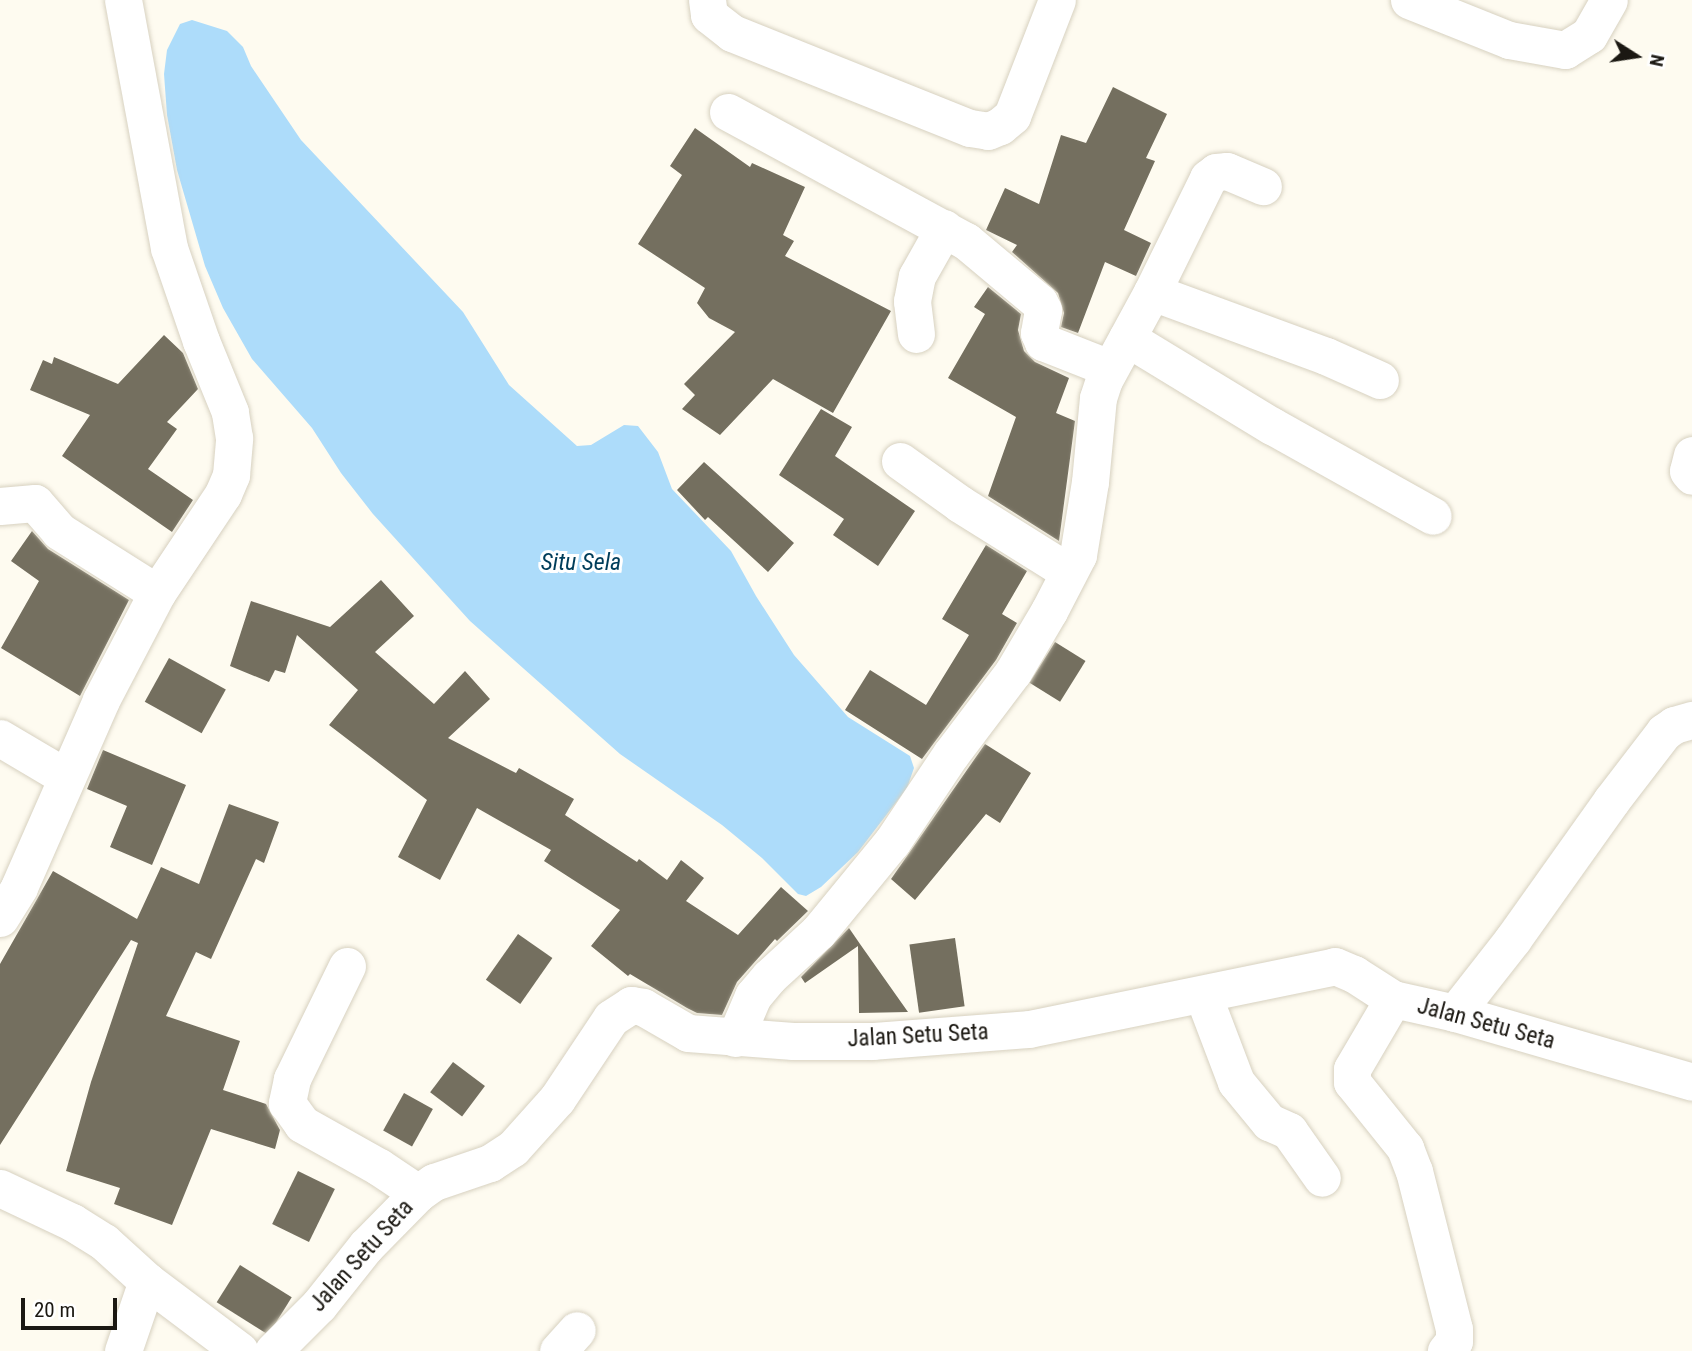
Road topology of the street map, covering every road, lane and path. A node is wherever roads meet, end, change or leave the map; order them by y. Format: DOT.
graph roads {
  1 [pos="123,0"];
  2 [pos="707,0"];
  3 [pos="1057,0"];
  4 [pos="1609,0"];
  5 [pos="1415,1"];
  6 [pos="728,112"];
  7 [pos="1263,186"];
  8 [pos="944,228"];
  9 [pos="1152,292"];
  10 [pos="916,334"];
  11 [pos="1118,353"];
  12 [pos="1380,380"];
  13 [pos="900,461"];
  14 [pos="0,506"];
  15 [pos="1433,516"];
  16 [pos="1069,572"];
  17 [pos="157,593"];
  18 [pos="1692,720"];
  19 [pos="0,738"];
  20 [pos="66,777"];
  21 [pos="3,911"];
  22 [pos="347,966"];
  23 [pos="1203,995"];
  24 [pos="1392,999"];
  25 [pos="1455,1013"];
  26 [pos="734,1038"];
  27 [pos="1692,1083"];
  28 [pos="1322,1178"];
  29 [pos="0,1188"];
  30 [pos="418,1193"];
  31 [pos="147,1281"];
  32 [pos="123,1351"];
  33 [pos="240,1351"];
  34 [pos="273,1351"];
  35 [pos="1446,1351"];
  1 -- 17 [label="street"];
  2 -- 3 [label="street"];
  4 -- 5 [label="street"];
  6 -- 8 [label="street"];
  7 -- 9 [label="street"];
  8 -- 10 [label="street"];
  8 -- 11 [label="street"];
  9 -- 11 [label="street"];
  9 -- 12 [label="street"];
  11 -- 15 [label="street"];
  11 -- 16 [label="street"];
  13 -- 16 [label="street"];
  14 -- 17 [label="street"];
  16 -- 26 [label="street"];
  17 -- 20 [label="street"];
  18 -- 25 [label="street"];
  19 -- 20 [label="street"];
  20 -- 21 [label="street"];
  22 -- 30 [label="street"];
  23 -- 24 [label="street, Jalan Setu Seta"];
  23 -- 26 [label="street, Jalan Setu Seta"];
  23 -- 28 [label="street"];
  24 -- 25 [label="street, Jalan Setu Seta"];
  24 -- 35 [label="street"];
  25 -- 27 [label="street, Jalan Setu Seta"];
  26 -- 30 [label="street, Jalan Setu Seta"];
  29 -- 31 [label="street"];
  30 -- 34 [label="street, Jalan Setu Seta"];
  31 -- 32 [label="street"];
  31 -- 33 [label="street"];
}
